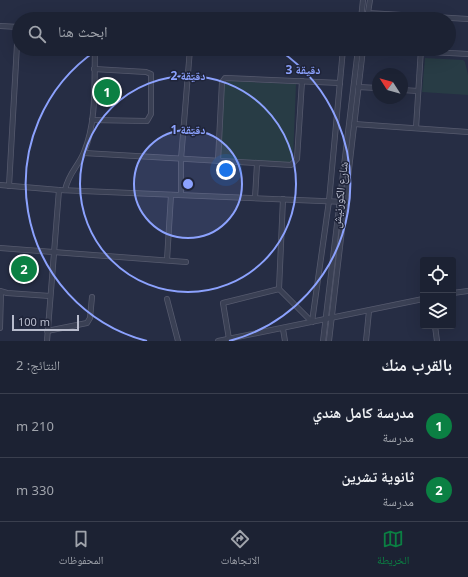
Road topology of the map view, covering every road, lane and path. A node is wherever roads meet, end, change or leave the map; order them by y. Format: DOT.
graph roads {
  1 [pos="363,0"];
  2 [pos="370,0"];
  3 [pos="362,12"];
  4 [pos="368,12"];
  5 [pos="456,18"];
  6 [pos="468,18"];
  7 [pos="0,26"];
  8 [pos="12,27"];
  9 [pos="456,54"];
  10 [pos="468,55"];
  11 [pos="16,56"];
  12 [pos="95,56"];
  13 [pos="189,56"];
  14 [pos="342,56"];
  15 [pos="357,56"];
  16 [pos="362,56"];
  17 [pos="420,56"];
  18 [pos="94,69"];
  19 [pos="302,81"];
  20 [pos="340,83"];
  21 [pos="358,87"];
  22 [pos="372,88"];
  23 [pos="408,90"];
  24 [pos="418,91"];
  25 [pos="92,120"];
  26 [pos="354,124"];
  27 [pos="416,128"];
  28 [pos="468,132"];
  29 [pos="84,153"];
  30 [pos="181,159"];
  31 [pos="218,161"];
  32 [pos="257,164"];
  33 [pos="0,185"];
  34 [pos="9,186"];
  35 [pos="58,190"];
  36 [pos="65,190"];
  37 [pos="171,195"];
  38 [pos="181,195"];
  39 [pos="255,198"];
  40 [pos="283,200"];
  41 [pos="329,201"];
  42 [pos="339,202"];
  43 [pos="346,202"];
  44 [pos="0,248"];
  45 [pos="54,252"];
  46 [pos="167,260"];
  47 [pos="186,262"];
  48 [pos="278,289"];
  49 [pos="468,290"];
  50 [pos="1,291"];
  51 [pos="456,292"];
  52 [pos="50,296"];
  53 [pos="92,297"];
  54 [pos="167,300"];
  55 [pos="420,300"];
  56 [pos="369,311"];
  57 [pos="331,319"];
  58 [pos="325,320"];
  59 [pos="312,322"];
  60 [pos="0,328"];
  61 [pos="282,329"];
  62 [pos="435,329"];
  63 [pos="48,331"];
  64 [pos="244,335"];
  65 [pos="229,339"];
  66 [pos="437,340"];
  67 [pos="47,341"];
  68 [pos="178,341"];
  69 [pos="218,341"];
  70 [pos="245,341"];
  71 [pos="285,341"];
  72 [pos="323,341"];
  73 [pos="329,341"];
  74 [pos="366,341"];
  75 [pos="430,341"];
  1 -- 3 [label="street"];
  2 -- 4 [label="street"];
  5 -- 6 [label="street"];
  7 -- 8 [label="street"];
  9 -- 10 [label="street"];
  11 -- 34 [label="street"];
  12 -- 18 [label="street"];
  13 -- 30 [label="street"];
  14 -- 20 [label="street"];
  15 -- 42 [label="street, شارع الكورنيش"];
  16 -- 21 [label="street, شارع الكورنيش"];
  17 -- 24 [label="street"];
  18 -- 25 [label="street"];
  18 -- 25 [label="street"];
  19 -- 20 [label="street"];
  19 -- 31 [label="street"];
  19 -- 32 [label="street"];
  20 -- 41 [label="street"];
  21 -- 22 [label="street"];
  21 -- 26 [label="street, شارع الكورنيش"];
  23 -- 24 [label="street"];
  24 -- 27 [label="street"];
  25 -- 29 [label="street"];
  26 -- 27 [label="street"];
  26 -- 43 [label="street, شارع الكورنيش"];
  27 -- 28 [label="street"];
  29 -- 30 [label="street"];
  29 -- 36 [label="street"];
  30 -- 31 [label="street"];
  30 -- 38 [label="street"];
  31 -- 32 [label="street"];
  32 -- 39 [label="street"];
  33 -- 34 [label="street"];
  34 -- 35 [label="street"];
  35 -- 36 [label="street"];
  35 -- 45 [label="street"];
  36 -- 37 [label="street"];
  37 -- 38 [label="street"];
  37 -- 46 [label="street"];
  38 -- 39 [label="street"];
  39 -- 40 [label="street"];
  40 -- 41 [label="street"];
  40 -- 48 [label="street"];
  41 -- 42 [label="street"];
  41 -- 59 [label="street"];
  42 -- 43 [label="street"];
  42 -- 58 [label="street, شارع الكورنيش"];
  43 -- 57 [label="street, شارع الكورنيش"];
  44 -- 45 [label="street"];
  45 -- 46 [label="street"];
  45 -- 52 [label="street"];
  46 -- 47 [label="street"];
  48 -- 59 [label="street"];
  48 -- 65 [label="street"];
  49 -- 51 [label="street"];
  50 -- 52 [label="street"];
  50 -- 60 [label="street"];
  52 -- 63 [label="street"];
  53 -- 63 [label="street"];
  54 -- 68 [label="street"];
  55 -- 56 [label="street"];
  56 -- 57 [label="street"];
  56 -- 74 [label="street"];
  57 -- 58 [label="street"];
  57 -- 73 [label="street, شارع الكورنيش"];
  58 -- 59 [label="street"];
  58 -- 72 [label="street, شارع الكورنيش"];
  59 -- 61 [label="street"];
  61 -- 64 [label="street"];
  61 -- 71 [label="street"];
  62 -- 66 [label="street"];
  63 -- 67 [label="street"];
  64 -- 65 [label="street"];
  64 -- 70 [label="street"];
  65 -- 69 [label="street"];
  66 -- 75 [label="street"];
}
